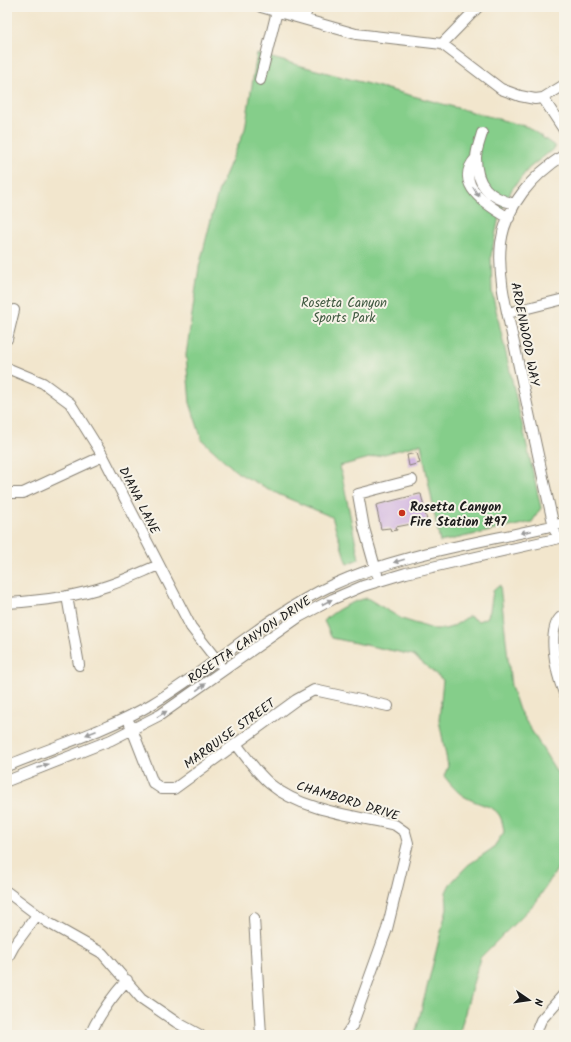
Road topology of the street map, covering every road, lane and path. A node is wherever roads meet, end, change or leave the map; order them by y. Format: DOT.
graph roads {
  1 [pos="261,7"];
  2 [pos="308,7"];
  3 [pos="478,7"];
  4 [pos="278,9"];
  5 [pos="304,19"];
  6 [pos="442,44"];
  7 [pos="260,80"];
  8 [pos="564,84"];
  9 [pos="543,98"];
  10 [pos="564,130"];
  11 [pos="482,133"];
  12 [pos="564,155"];
  13 [pos="476,158"];
  14 [pos="515,204"];
  15 [pos="508,218"];
  16 [pos="564,299"];
  17 [pos="14,310"];
  18 [pos="508,312"];
  19 [pos="7,339"];
  20 [pos="7,368"];
  21 [pos="104,456"];
  22 [pos="412,480"];
  23 [pos="7,493"];
  24 [pos="559,524"];
  25 [pos="560,538"];
  26 [pos="159,565"];
  27 [pos="375,568"];
  28 [pos="379,581"];
  29 [pos="67,596"];
  30 [pos="7,603"];
  31 [pos="564,615"];
  32 [pos="216,659"];
  33 [pos="79,664"];
  34 [pos="224,670"];
  35 [pos="564,693"];
  36 [pos="388,706"];
  37 [pos="127,718"];
  38 [pos="132,730"];
  39 [pos="236,744"];
  40 [pos="7,766"];
  41 [pos="7,781"];
  42 [pos="7,892"];
  43 [pos="37,915"];
  44 [pos="254,918"];
  45 [pos="7,959"];
  46 [pos="127,980"];
  47 [pos="564,994"];
  48 [pos="90,1035"];
  49 [pos="200,1035"];
  50 [pos="261,1035"];
  51 [pos="346,1035"];
  52 [pos="535,1035"];
  1 -- 4 [label="street"];
  2 -- 5 [label="street"];
  3 -- 6 [label="street"];
  4 -- 5 [label="street"];
  4 -- 7 [label="street"];
  5 -- 6 [label="street"];
  6 -- 9 [label="street"];
  8 -- 9 [label="street"];
  9 -- 10 [label="street"];
  11 -- 13 [label="street"];
  12 -- 14 [label="street, ARDENWOOD WAY"];
  13 -- 14 [label="street"];
  13 -- 15 [label="street, one-way"];
  14 -- 15 [label="street, ARDENWOOD WAY"];
  15 -- 18 [label="street, ARDENWOOD WAY"];
  16 -- 18 [label="street"];
  17 -- 19 [label="street"];
  18 -- 24 [label="street, ARDENWOOD WAY"];
  20 -- 21 [label="street, DIANA LANE"];
  21 -- 23 [label="street"];
  21 -- 26 [label="street, DIANA LANE"];
  22 -- 27 [label="street"];
  24 -- 25 [label="street, ARDENWOOD WAY"];
  24 -- 27 [label="street, ROSETTA CANYON DRIVE, one-way"];
  25 -- 28 [label="street, ROSETTA CANYON DRIVE"];
  26 -- 29 [label="street"];
  26 -- 32 [label="street, DIANA LANE"];
  27 -- 28 [label="street"];
  27 -- 32 [label="street, ROSETTA CANYON DRIVE"];
  34 -- 28 [label="street, ROSETTA CANYON DRIVE, one-way"];
  29 -- 30 [label="street"];
  29 -- 33 [label="street"];
  31 -- 35 [label="street"];
  32 -- 34 [label="street, DIANA LANE"];
  32 -- 37 [label="street, ROSETTA CANYON DRIVE"];
  38 -- 34 [label="street, ROSETTA CANYON DRIVE, one-way"];
  36 -- 39 [label="street, MARQUISE STREET"];
  37 -- 38 [label="street, MARQUISE STREET"];
  37 -- 40 [label="street, ROSETTA CANYON DRIVE, one-way"];
  38 -- 39 [label="street, MARQUISE STREET"];
  41 -- 38 [label="street, ROSETTA CANYON DRIVE, one-way"];
  39 -- 51 [label="street, CHAMBORD DRIVE"];
  42 -- 43 [label="street"];
  43 -- 45 [label="street"];
  43 -- 46 [label="street"];
  44 -- 50 [label="street"];
  46 -- 48 [label="street"];
  46 -- 49 [label="street"];
  47 -- 52 [label="street"];
}
